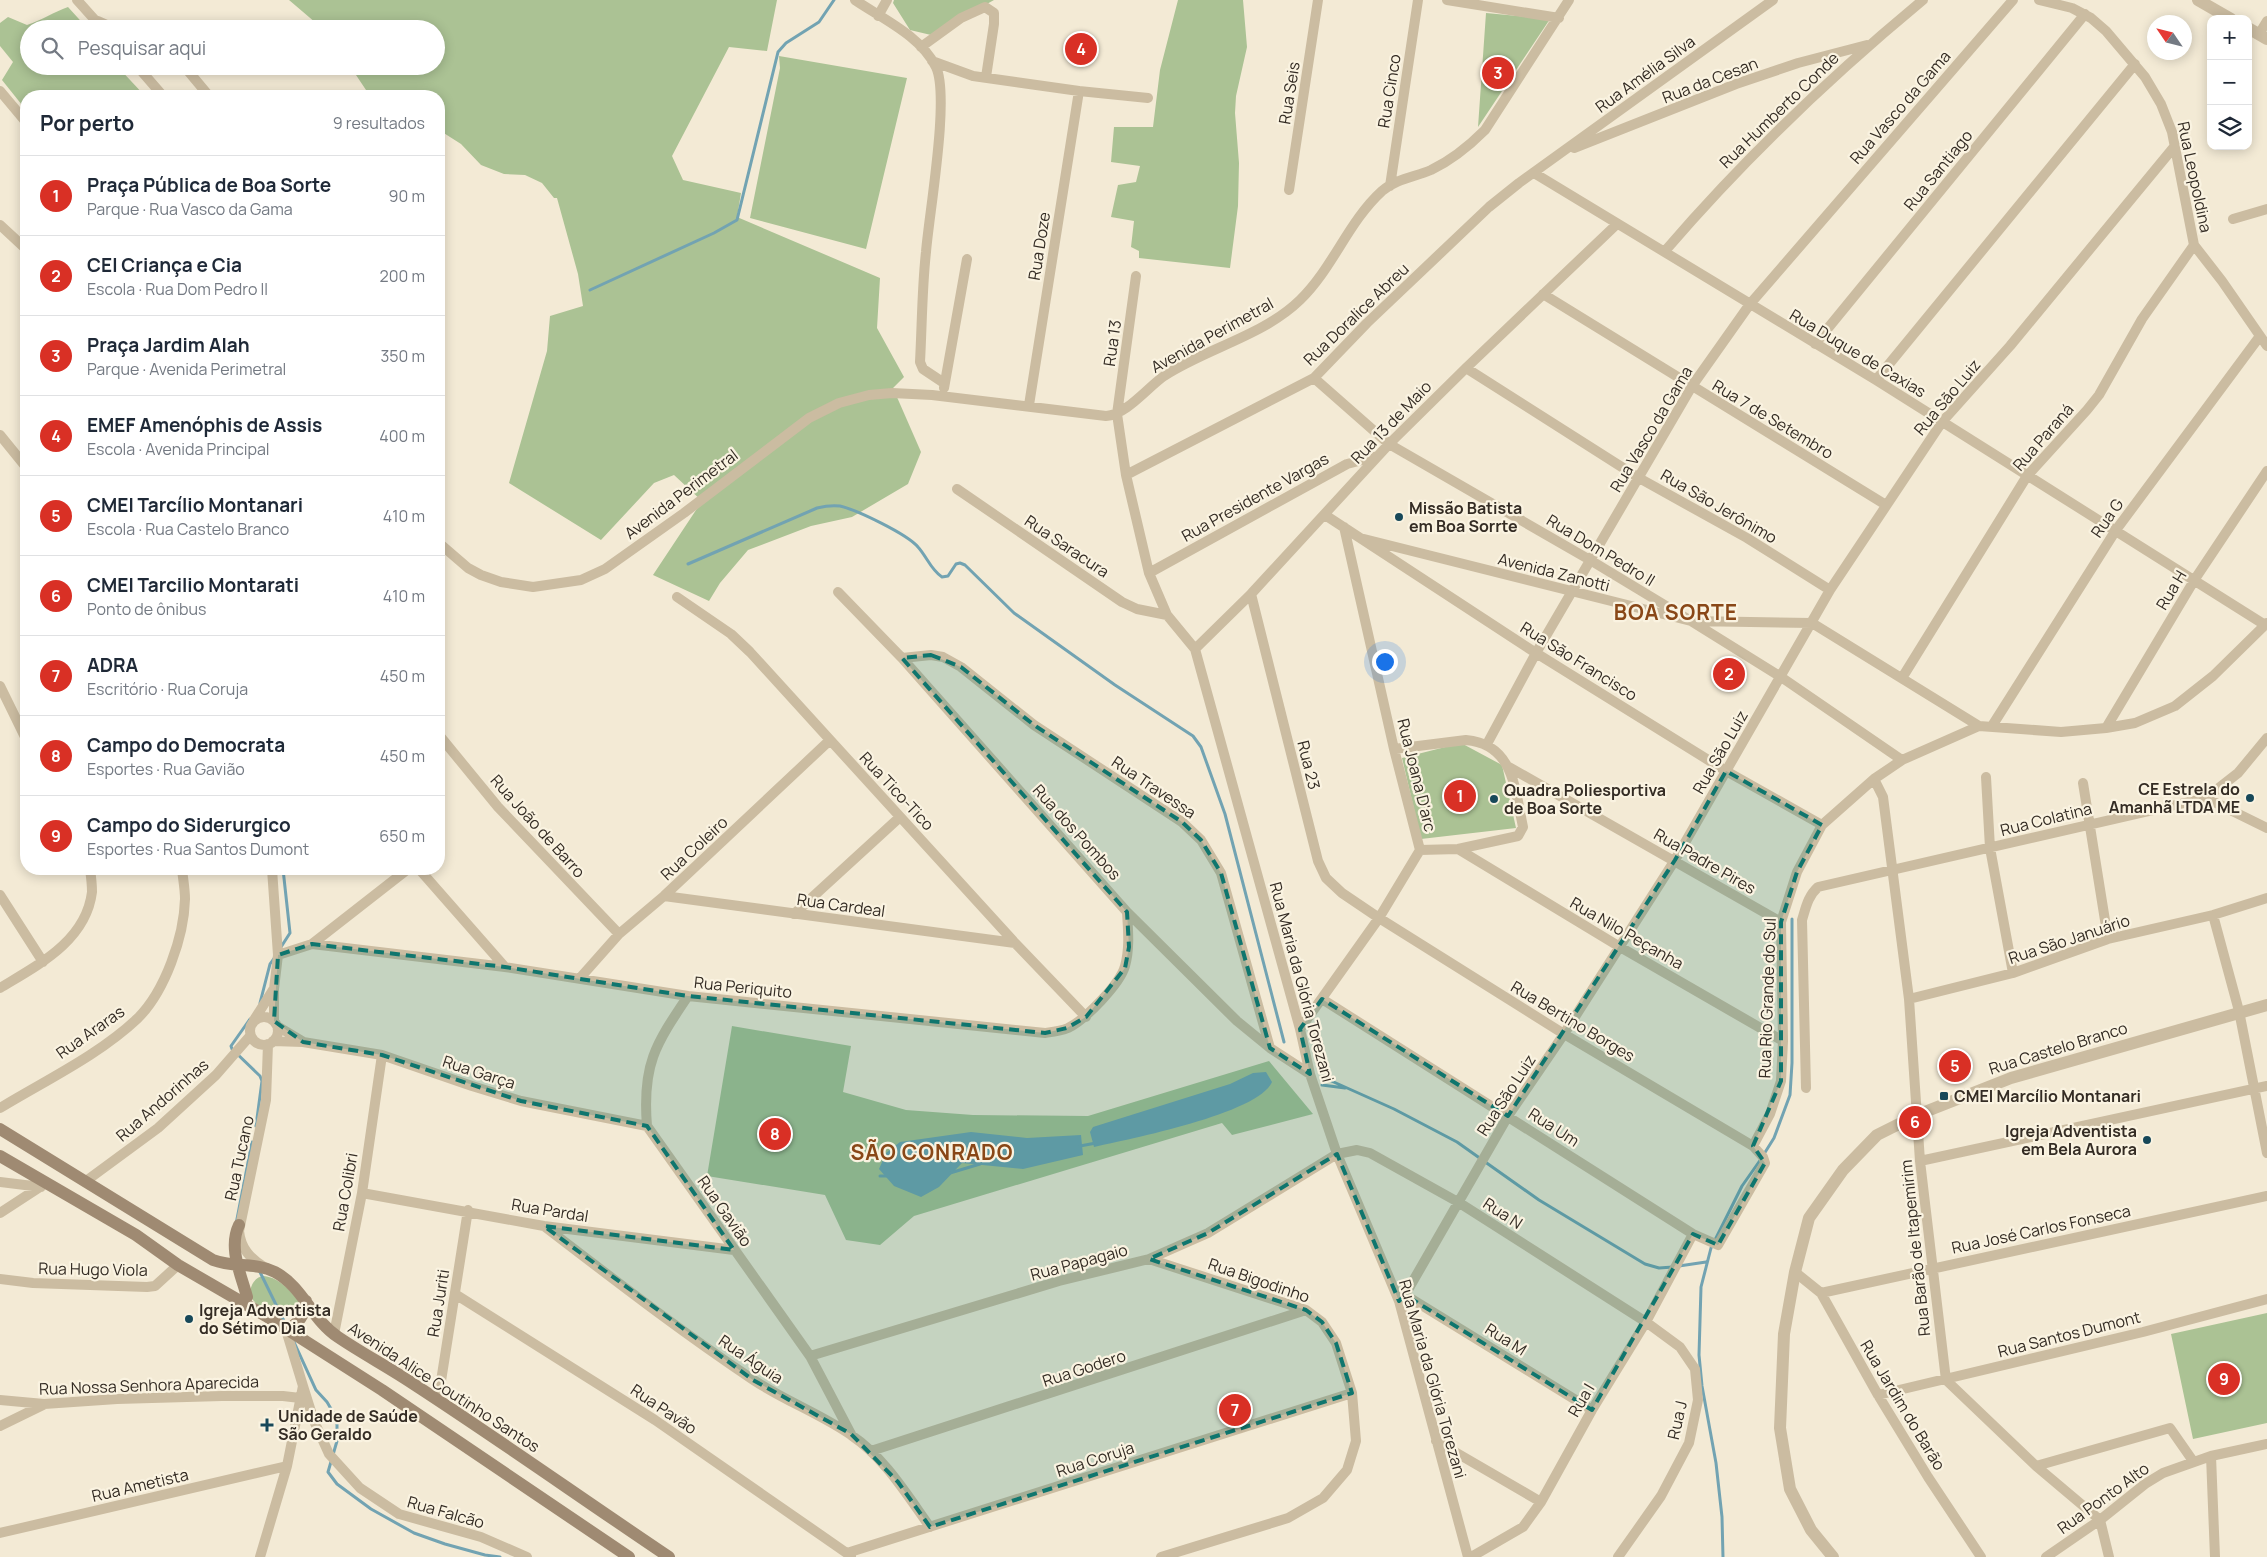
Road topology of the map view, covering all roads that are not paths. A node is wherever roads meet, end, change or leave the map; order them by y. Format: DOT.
graph roads {
  1 [pos="77,0"];
  2 [pos="856,0"];
  3 [pos="887,0"];
  4 [pos="1318,0"];
  5 [pos="1418,0"];
  6 [pos="1447,0"];
  7 [pos="1569,0"];
  8 [pos="1773,0"];
  9 [pos="1923,0"];
  10 [pos="2012,0"];
  11 [pos="2039,0"];
  12 [pos="2198,0"];
  13 [pos="2085,14"];
  14 [pos="2225,15"];
  15 [pos="878,16"];
  16 [pos="1559,18"];
  17 [pos="95,20"];
  18 [pos="2267,20"];
  19 [pos="2258,34"];
  20 [pos="1870,44"];
  21 [pos="922,47"];
  22 [pos="932,60"];
  23 [pos="2136,64"];
  24 [pos="145,75"];
  25 [pos="192,75"];
  26 [pos="986,77"];
  27 [pos="158,90"];
  28 [pos="204,90"];
  29 [pos="0,91"];
  30 [pos="1079,91"];
  31 [pos="1148,98"];
  32 [pos="20,115"];
  33 [pos="2174,147"];
  34 [pos="1564,151"];
  35 [pos="1534,173"];
  36 [pos="1390,186"];
  37 [pos="1289,190"];
  38 [pos="2267,209"];
  39 [pos="2233,218"];
  40 [pos="1617,224"];
  41 [pos="0,225"];
  42 [pos="20,243"];
  43 [pos="2194,245"];
  44 [pos="1665,251"];
  45 [pos="967,258"];
  46 [pos="1136,276"];
  47 [pos="1543,294"];
  48 [pos="1750,304"];
  49 [pos="2260,336"];
  50 [pos="1815,344"];
  51 [pos="2267,346"];
  52 [pos="1466,368"];
  53 [pos="1314,378"];
  54 [pos="1876,380"];
  55 [pos="944,383"];
  56 [pos="1692,386"];
  57 [pos="943,396"];
  58 [pos="1029,405"];
  59 [pos="1117,414"];
  60 [pos="1942,422"];
  61 [pos="0,435"];
  62 [pos="1389,444"];
  63 [pos="1378,456"];
  64 [pos="20,460"];
  65 [pos="2266,471"];
  66 [pos="1126,475"];
  67 [pos="2027,476"];
  68 [pos="1639,478"];
  69 [pos="957,489"];
  70 [pos="1886,505"];
  71 [pos="1325,515"];
  72 [pos="1344,527"];
  73 [pos="2116,530"];
  74 [pos="1364,539"];
  75 [pos="445,548"];
  76 [pos="1590,560"];
  77 [pos="1149,573"];
  78 [pos="2195,579"];
  79 [pos="1830,590"];
  80 [pos="838,592"];
  81 [pos="1572,592"];
  82 [pos="1251,594"];
  83 [pos="677,597"];
  84 [pos="1167,615"];
  85 [pos="1691,621"];
  86 [pos="1812,623"];
  87 [pos="2266,624"];
  88 [pos="1194,649"];
  89 [pos="1536,652"];
  90 [pos="902,658"];
  91 [pos="1781,678"];
  92 [pos="1902,678"];
  93 [pos="0,686"];
  94 [pos="1978,726"];
  95 [pos="1992,726"];
  96 [pos="20,727"];
  97 [pos="2106,728"];
  98 [pos="2267,738"];
  99 [pos="829,741"];
  100 [pos="445,742"];
  101 [pos="1486,744"];
  102 [pos="1394,749"];
  103 [pos="1902,760"];
  104 [pos="1510,767"];
  105 [pos="1726,771"];
  106 [pos="1986,777"];
  107 [pos="1874,779"];
  108 [pos="2083,782"];
  109 [pos="2206,798"];
  110 [pos="900,817"];
  111 [pos="2089,824"];
  112 [pos="1822,825"];
  113 [pos="2267,828"];
  114 [pos="1990,848"];
  115 [pos="1458,849"];
  116 [pos="1420,850"];
  117 [pos="1675,860"];
  118 [pos="1891,871"];
  119 [pos="91,875"];
  120 [pos="183,875"];
  121 [pos="272,875"];
  122 [pos="400,875"];
  123 [pos="424,875"];
  124 [pos="1812,892"];
  125 [pos="0,894"];
  126 [pos="664,896"];
  127 [pos="2267,898"];
  128 [pos="1127,912"];
  129 [pos="794,914"];
  130 [pos="2213,915"];
  131 [pos="1379,918"];
  132 [pos="1781,922"];
  133 [pos="619,934"];
  134 [pos="2108,939"];
  135 [pos="1015,943"];
  136 [pos="312,944"];
  137 [pos="1620,947"];
  138 [pos="278,955"];
  139 [pos="43,962"];
  140 [pos="505,967"];
  141 [pos="2013,974"];
  142 [pos="580,978"];
  143 [pos="0,988"];
  144 [pos="274,989"];
  145 [pos="688,996"];
  146 [pos="1909,999"];
  147 [pos="1322,1000"];
  148 [pos="2267,1005"];
  149 [pos="2239,1011"];
  150 [pos="1086,1017"];
  151 [pos="254,1020"];
  152 [pos="275,1023"];
  153 [pos="1300,1028"];
  154 [pos="1564,1034"];
  155 [pos="250,1036"];
  156 [pos="1783,1041"];
  157 [pos="271,1042"];
  158 [pos="302,1042"];
  159 [pos="1270,1048"];
  160 [pos="382,1055"];
  161 [pos="1310,1074"];
  162 [pos="2267,1086"];
  163 [pos="1806,1088"];
  164 [pos="2255,1088"];
  165 [pos="0,1108"];
  166 [pos="1917,1115"];
  167 [pos="1508,1116"];
  168 [pos="647,1126"];
  169 [pos="0,1129"];
  170 [pos="1755,1148"];
  171 [pos="2267,1153"];
  172 [pos="1336,1154"];
  173 [pos="0,1156"];
  174 [pos="1920,1161"];
  175 [pos="86,1181"];
  176 [pos="0,1182"];
  177 [pos="44,1185"];
  178 [pos="362,1193"];
  179 [pos="2267,1196"];
  180 [pos="1458,1202"];
  181 [pos="468,1210"];
  182 [pos="0,1213"];
  183 [pos="239,1225"];
  184 [pos="544,1226"];
  185 [pos="1693,1234"];
  186 [pos="234,1238"];
  187 [pos="734,1250"];
  188 [pos="1149,1259"];
  189 [pos="213,1260"];
  190 [pos="178,1265"];
  191 [pos="238,1265"];
  192 [pos="265,1268"];
  193 [pos="1931,1268"];
  194 [pos="1795,1272"];
  195 [pos="0,1279"];
  196 [pos="1821,1293"];
  197 [pos="454,1294"];
  198 [pos="1402,1298"];
  199 [pos="2267,1299"];
  200 [pos="247,1301"];
  201 [pos="306,1301"];
  202 [pos="1306,1310"];
  203 [pos="1646,1322"];
  204 [pos="286,1330"];
  205 [pos="334,1334"];
  206 [pos="810,1356"];
  207 [pos="1946,1380"];
  208 [pos="303,1386"];
  209 [pos="1352,1393"];
  210 [pos="1878,1395"];
  211 [pos="300,1398"];
  212 [pos="0,1400"];
  213 [pos="438,1400"];
  214 [pos="44,1404"];
  215 [pos="1592,1410"];
  216 [pos="0,1426"];
  217 [pos="851,1434"];
  218 [pos="1436,1441"];
  219 [pos="2267,1444"];
  220 [pos="871,1451"];
  221 [pos="2211,1456"];
  222 [pos="2192,1462"];
  223 [pos="287,1466"];
  224 [pos="2036,1466"];
  225 [pos="1542,1502"];
  226 [pos="2100,1520"];
  227 [pos="930,1527"];
  228 [pos="0,1533"];
  229 [pos="850,1555"];
  230 [pos="260,1557"];
  231 [pos="527,1557"];
  232 [pos="629,1557"];
  233 [pos="669,1557"];
  234 [pos="1161,1557"];
  235 [pos="1470,1557"];
  236 [pos="1618,1557"];
  237 [pos="1833,1557"];
  238 [pos="1981,1557"];
  239 [pos="2046,1557"];
  240 [pos="2109,1557"];
  241 [pos="2215,1557"];
  1 -- 17 [label="street"];
  2 -- 15 [label="street"];
  3 -- 15 [label="street"];
  4 -- 37 [label="street, Rua Seis"];
  5 -- 36 [label="street, Rua Cinco"];
  6 -- 16 [label="street"];
  7 -- 16 [label="street, Avenida Perimetral"];
  8 -- 34 [label="street, Rua Amélia Silva"];
  9 -- 20 [label="street, Rua Humberto Conde"];
  10 -- 48 [label="street, Rua Vasco da Gama"];
  11 -- 13 [label="street, Rua Leopoldina"];
  12 -- 14 [label="street"];
  13 -- 23 [label="street, Rua Leopoldina"];
  13 -- 50 [label="street, Rua Santiago"];
  15 -- 21 [label="street"];
  16 -- 36 [label="street, Avenida Perimetral"];
  18 -- 19 [label="street"];
  20 -- 34 [label="street, Rua da Cesan"];
  20 -- 44 [label="street, Rua Humberto Conde"];
  21 -- 22 [label="street"];
  21 -- 26 [label="street"];
  22 -- 26 [label="street"];
  22 -- 55 [label="street"];
  23 -- 33 [label="street, Rua Leopoldina"];
  23 -- 54 [label="street"];
  24 -- 27 [label="street"];
  25 -- 28 [label="street"];
  26 -- 30 [label="street"];
  29 -- 32 [label="street"];
  30 -- 31 [label="street"];
  30 -- 58 [label="street, Rua Doze"];
  33 -- 43 [label="street, Rua Leopoldina"];
  33 -- 60 [label="street, Rua São Luiz"];
  34 -- 35 [label="street, Rua Amélia Silva"];
  35 -- 40 [label="street, Rua Duque de Caxias"];
  35 -- 53 [label="street, Rua Doralice Abreu"];
  36 -- 59 [label="street, Avenida Perimetral"];
  38 -- 39 [label="street"];
  40 -- 44 [label="street, Rua Duque de Caxias"];
  40 -- 47 [label="street, Rua 13 de Maio"];
  41 -- 42 [label="street"];
  43 -- 49 [label="street"];
  43 -- 67 [label="street, Rua Paraná"];
  44 -- 48 [label="street, Rua Duque de Caxias"];
  45 -- 55 [label="street"];
  46 -- 59 [label="street, Rua 13"];
  47 -- 52 [label="street, Rua 13 de Maio"];
  47 -- 56 [label="street, Rua 7 de Setembro"];
  48 -- 50 [label="street, Rua Duque de Caxias"];
  48 -- 56 [label="street, Rua Vasco da Gama"];
  49 -- 51 [label="street"];
  49 -- 73 [label="street, Rua G"];
  50 -- 54 [label="street, Rua Duque de Caxias"];
  52 -- 62 [label="street, Rua 13 de Maio"];
  52 -- 68 [label="street, Rua São Jerônimo"];
  53 -- 62 [label="street, Rua Dom Pedro II"];
  53 -- 66 [label="street, Rua Doralice Abreu"];
  54 -- 60 [label="street, Rua Duque de Caxias"];
  55 -- 57 [label="street"];
  56 -- 68 [label="street, Rua Vasco da Gama"];
  56 -- 70 [label="street, Rua 7 de Setembro"];
  57 -- 58 [label="street, Avenida Perimetral"];
  57 -- 75 [label="street, Avenida Perimetral"];
  58 -- 59 [label="street, Avenida Perimetral"];
  59 -- 66 [label="street, Rua Maria da Glória Torezani"];
  60 -- 67 [label="street, Rua Duque de Caxias"];
  60 -- 70 [label="street, Rua São Luiz"];
  61 -- 64 [label="street"];
  62 -- 63 [label="street, Rua 13 de Maio"];
  62 -- 76 [label="street, Rua Dom Pedro II"];
  63 -- 71 [label="street, Rua 13 de Maio"];
  63 -- 77 [label="street, Rua Presidente Vargas"];
  65 -- 78 [label="street, Rua H"];
  66 -- 77 [label="street, Rua Maria da Glória Torezani"];
  67 -- 73 [label="street, Rua Duque de Caxias"];
  67 -- 92 [label="street, Rua Paraná"];
  68 -- 76 [label="street, Rua Vasco da Gama"];
  68 -- 79 [label="street, Rua São Jerônimo"];
  69 -- 84 [label="street, Rua Saracura"];
  70 -- 79 [label="street, Rua São Luiz"];
  71 -- 72 [label="street, Rua São Francisco"];
  71 -- 82 [label="street, Rua 13 de Maio"];
  72 -- 74 [label="street, Rua São Francisco"];
  72 -- 102 [label="street, Rua Joana D'arc"];
  73 -- 78 [label="street, Rua Duque de Caxias"];
  73 -- 95 [label="street, Rua G"];
  74 -- 81 [label="street, Avenida Zanotti"];
  74 -- 89 [label="street, Rua São Francisco"];
  76 -- 81 [label="street, Rua Vasco da Gama"];
  76 -- 85 [label="street, Rua Dom Pedro II"];
  77 -- 84 [label="street, Rua Maria da Glória Torezani"];
  78 -- 87 [label="street, Rua Duque de Caxias"];
  78 -- 97 [label="street, Rua H"];
  79 -- 86 [label="street, Rua São Luiz"];
  80 -- 90 [label="street, Rua dos Pombos"];
  81 -- 85 [label="street, Avenida Zanotti"];
  81 -- 89 [label="street, Rua Vasco da Gama"];
  82 -- 88 [label="street, Rua 13 de Maio"];
  82 -- 131 [label="street, Rua 23"];
  83 -- 99 [label="street, Rua Tico-Tico"];
  84 -- 88 [label="street, Rua Maria da Glória Torezani"];
  85 -- 86 [label="street, Avenida Zanotti"];
  85 -- 91 [label="street, Rua Dom Pedro II"];
  86 -- 91 [label="street, Rua São Luiz"];
  86 -- 92 [label="street"];
  87 -- 97 [label="street, Rua Rio Grande do Sul"];
  88 -- 153 [label="street, Rua Maria da Glória Torezani"];
  89 -- 101 [label="street, Rua Vasco da Gama"];
  89 -- 105 [label="street, Rua São Francisco"];
  90 -- 128 [label="street, Rua dos Pombos"];
  90 -- 159 [label="street, Rua Travessa"];
  91 -- 103 [label="street, Rua Dom Pedro II"];
  91 -- 105 [label="street, Rua São Luiz"];
  92 -- 94 [label="street"];
  93 -- 96 [label="street"];
  94 -- 95 [label="street, Rua Rio Grande do Sul"];
  94 -- 103 [label="street, Rua Rio Grande do Sul"];
  95 -- 97 [label="street, Rua Rio Grande do Sul"];
  98 -- 109 [label="street, Rua Colatina"];
  99 -- 110 [label="street, Rua Tico-Tico"];
  99 -- 126 [label="street, Rua Coleiro"];
  100 -- 133 [label="street, Rua João de Barro"];
  101 -- 102 [label="street"];
  101 -- 104 [label="street"];
  102 -- 116 [label="street, Rua Joana D'arc"];
  103 -- 107 [label="street, Rua Rio Grande do Sul"];
  104 -- 115 [label="street"];
  104 -- 117 [label="street, Rua Padre Pires"];
  105 -- 112 [label="street, Rua São Francisco"];
  105 -- 117 [label="street, Rua São Luiz"];
  106 -- 114 [label="street"];
  107 -- 112 [label="street, Rua Rio Grande do Sul"];
  107 -- 118 [label="street, Rua Barão de Itapemirim"];
  108 -- 111 [label="street"];
  109 -- 111 [label="street, Rua Colatina"];
  109 -- 113 [label="street"];
  110 -- 129 [label="street"];
  110 -- 135 [label="street, Rua Tico-Tico"];
  111 -- 114 [label="street, Rua Colatina"];
  111 -- 134 [label="street"];
  112 -- 132 [label="street, Rua Rio Grande do Sul"];
  114 -- 118 [label="street, Rua Colatina"];
  114 -- 141 [label="street"];
  115 -- 116 [label="street"];
  115 -- 137 [label="street, Rua Nilo Peçanha"];
  116 -- 131 [label="street, Rua Joana D'arc"];
  117 -- 132 [label="street, Rua Padre Pires"];
  117 -- 137 [label="street, Rua São Luiz"];
  118 -- 124 [label="street, Rua Colatina"];
  118 -- 146 [label="street, Rua Barão de Itapemirim"];
  119 -- 139 [label="street"];
  120 -- 165 [label="street, Rua Araras"];
  121 -- 138 [label="street"];
  122 -- 136 [label="street"];
  123 -- 140 [label="street"];
  124 -- 163 [label="street, Rua Rio Grande do Sul"];
  125 -- 139 [label="street"];
  126 -- 129 [label="street, Rua Cardeal"];
  126 -- 133 [label="street, Rua Coleiro"];
  127 -- 130 [label="street, Rua São Januário"];
  128 -- 150 [label="street, Rua Periquito"];
  128 -- 159 [label="street, Rua dos Pombos"];
  129 -- 135 [label="street, Rua Cardeal"];
  130 -- 134 [label="street, Rua São Januário"];
  130 -- 149 [label="street"];
  131 -- 147 [label="street, Rua Joana D'arc"];
  131 -- 154 [label="street, Rua Bertino Borges"];
  132 -- 156 [label="street, Rua Rio Grande do Sul"];
  133 -- 142 [label="street, Rua Coleiro"];
  134 -- 141 [label="street, Rua São Januário"];
  135 -- 150 [label="street, Rua Tico-Tico"];
  136 -- 138 [label="street, Rua Periquito"];
  136 -- 140 [label="street, Rua Periquito"];
  137 -- 154 [label="street, Rua São Luiz"];
  137 -- 156 [label="street, Rua Nilo Peçanha"];
  138 -- 144 [label="street"];
  139 -- 143 [label="street"];
  140 -- 142 [label="street, Rua Periquito"];
  141 -- 146 [label="street, Rua São Januário"];
  142 -- 145 [label="street, Rua Periquito"];
  144 -- 151 [label="street"];
  144 -- 152 [label="street"];
  145 -- 150 [label="street, Rua Periquito"];
  145 -- 168 [label="street, Rua Gavião"];
  146 -- 166 [label="street, Rua Barão de Itapemirim"];
  147 -- 153 [label="street, Rua Joana D'arc"];
  147 -- 167 [label="street, Rua Um"];
  148 -- 149 [label="street, Rua Castelo Branco"];
  149 -- 164 [label="street"];
  149 -- 166 [label="street, Rua Castelo Branco"];
  151 -- 152 [label="street"];
  151 -- 155 [label="street"];
  152 -- 157 [label="street"];
  152 -- 158 [label="street, Rua Garça"];
  153 -- 161 [label="street, Rua Maria da Glória Torezani"];
  154 -- 167 [label="street, Rua São Luiz"];
  154 -- 170 [label="street, Rua Bertino Borges"];
  155 -- 157 [label="street"];
  155 -- 175 [label="street, Rua Andorinhas"];
  156 -- 170 [label="street, Rua Rio Grande do Sul"];
  157 -- 158 [label="street, Rua Garça"];
  157 -- 183 [label="street, Rua Tucano"];
  158 -- 160 [label="street, Rua Garça"];
  159 -- 161 [label="street, Rua dos Pombos"];
  160 -- 168 [label="street, Rua Garça"];
  160 -- 178 [label="street, Rua Colibri"];
  161 -- 172 [label="street, Rua Maria da Glória Torezani"];
  162 -- 164 [label="street"];
  164 -- 171 [label="street"];
  164 -- 174 [label="street"];
  166 -- 174 [label="street, Rua Barão de Itapemirim"];
  166 -- 194 [label="street, Rua Castelo Branco"];
  167 -- 180 [label="street, Rua São Luiz"];
  167 -- 185 [label="street, Rua Um"];
  168 -- 187 [label="street, Rua Gavião"];
  169 -- 175 [label="main road, Avenida Alice Coutinho Santos"];
  170 -- 185 [label="street"];
  172 -- 180 [label="street, Rua N"];
  172 -- 188 [label="street, Rua Papagaio"];
  172 -- 198 [label="street, Rua Maria da Glória Torezani"];
  173 -- 177 [label="main road"];
  174 -- 193 [label="street, Rua Barão de Itapemirim"];
  175 -- 189 [label="main road, Avenida Alice Coutinho Santos"];
  176 -- 177 [label="street"];
  177 -- 182 [label="street"];
  177 -- 190 [label="main road"];
  178 -- 181 [label="street, Rua Pardal"];
  178 -- 205 [label="street, Rua Colibri"];
  179 -- 193 [label="street, Rua José Carlos Fonseca"];
  180 -- 198 [label="street, Rua São Luiz"];
  180 -- 203 [label="street, Rua N"];
  181 -- 184 [label="street, Rua Pardal"];
  181 -- 197 [label="street, Rua Juriti"];
  183 -- 186 [label="main road"];
  183 -- 192 [label="street, Rua Tucano"];
  184 -- 187 [label="street, Rua Pardal"];
  184 -- 217 [label="street, Rua Águia"];
  185 -- 203 [label="street, Rua I"];
  186 -- 189 [label="main road"];
  186 -- 191 [label="main road"];
  187 -- 206 [label="street, Rua Gavião"];
  188 -- 202 [label="street, Rua Bigodinho"];
  188 -- 206 [label="street, Rua Papagaio"];
  189 -- 191 [label="main road, Avenida Alice Coutinho Santos"];
  190 -- 195 [label="street, Rua Hugo Viola"];
  190 -- 200 [label="main road"];
  191 -- 192 [label="main road, Avenida Alice Coutinho Santos"];
  191 -- 200 [label="main road"];
  192 -- 200 [label="main road"];
  192 -- 201 [label="main road, Avenida Alice Coutinho Santos"];
  193 -- 196 [label="street, Rua José Carlos Fonseca"];
  193 -- 207 [label="street, Rua Barão de Itapemirim"];
  194 -- 196 [label="street, Rua Jardim do Barão"];
  194 -- 237 [label="street, Rua Castelo Branco"];
  196 -- 210 [label="street, Rua Jardim do Barão"];
  197 -- 213 [label="street, Rua Juriti"];
  197 -- 229 [label="street, Rua Pavão"];
  198 -- 215 [label="street, Rua M"];
  198 -- 218 [label="street, Rua Maria da Glória Torezani"];
  199 -- 207 [label="street, Rua Santos Dumont"];
  200 -- 204 [label="main road"];
  201 -- 204 [label="main road"];
  201 -- 205 [label="main road, Avenida Alice Coutinho Santos"];
  202 -- 209 [label="street, Rua Bigodinho"];
  202 -- 220 [label="street, Rua Godero"];
  203 -- 215 [label="street, Rua I"];
  203 -- 236 [label="street, Rua J"];
  204 -- 208 [label="street, Rua Falcão"];
  204 -- 232 [label="main road"];
  205 -- 213 [label="main road, Avenida Alice Coutinho Santos"];
  206 -- 217 [label="street, Rua Gavião"];
  207 -- 210 [label="street, Rua Santos Dumont"];
  207 -- 224 [label="street"];
  208 -- 211 [label="street"];
  208 -- 231 [label="street, Rua Falcão"];
  209 -- 227 [label="street, Rua Coruja"];
  209 -- 234 [label="street, Rua Bigodinho"];
  210 -- 238 [label="street, Rua Jardim do Barão"];
  211 -- 214 [label="street, Rua Nossa Senhora Aparecida"];
  211 -- 223 [label="street"];
  212 -- 214 [label="street, Rua Nossa Senhora Aparecida"];
  213 -- 233 [label="main road, Avenida Alice Coutinho Santos"];
  214 -- 216 [label="street"];
  215 -- 225 [label="street, Rua I"];
  217 -- 220 [label="street, Rua Águia"];
  218 -- 225 [label="street"];
  218 -- 235 [label="street, Rua Maria da Glória Torezani"];
  219 -- 221 [label="street, Rua Ponto Alto"];
  220 -- 227 [label="street, Rua Águia"];
  221 -- 222 [label="street, Rua Ponto Alto"];
  221 -- 241 [label="street"];
  222 -- 224 [label="street"];
  222 -- 226 [label="street, Rua Ponto Alto"];
  223 -- 228 [label="street, Rua Ametista"];
  223 -- 230 [label="street"];
  224 -- 226 [label="street"];
  225 -- 235 [label="street, Rua I"];
  226 -- 239 [label="street, Rua Ponto Alto"];
  226 -- 240 [label="street"];
  227 -- 229 [label="street, Rua Coruja"];
}
